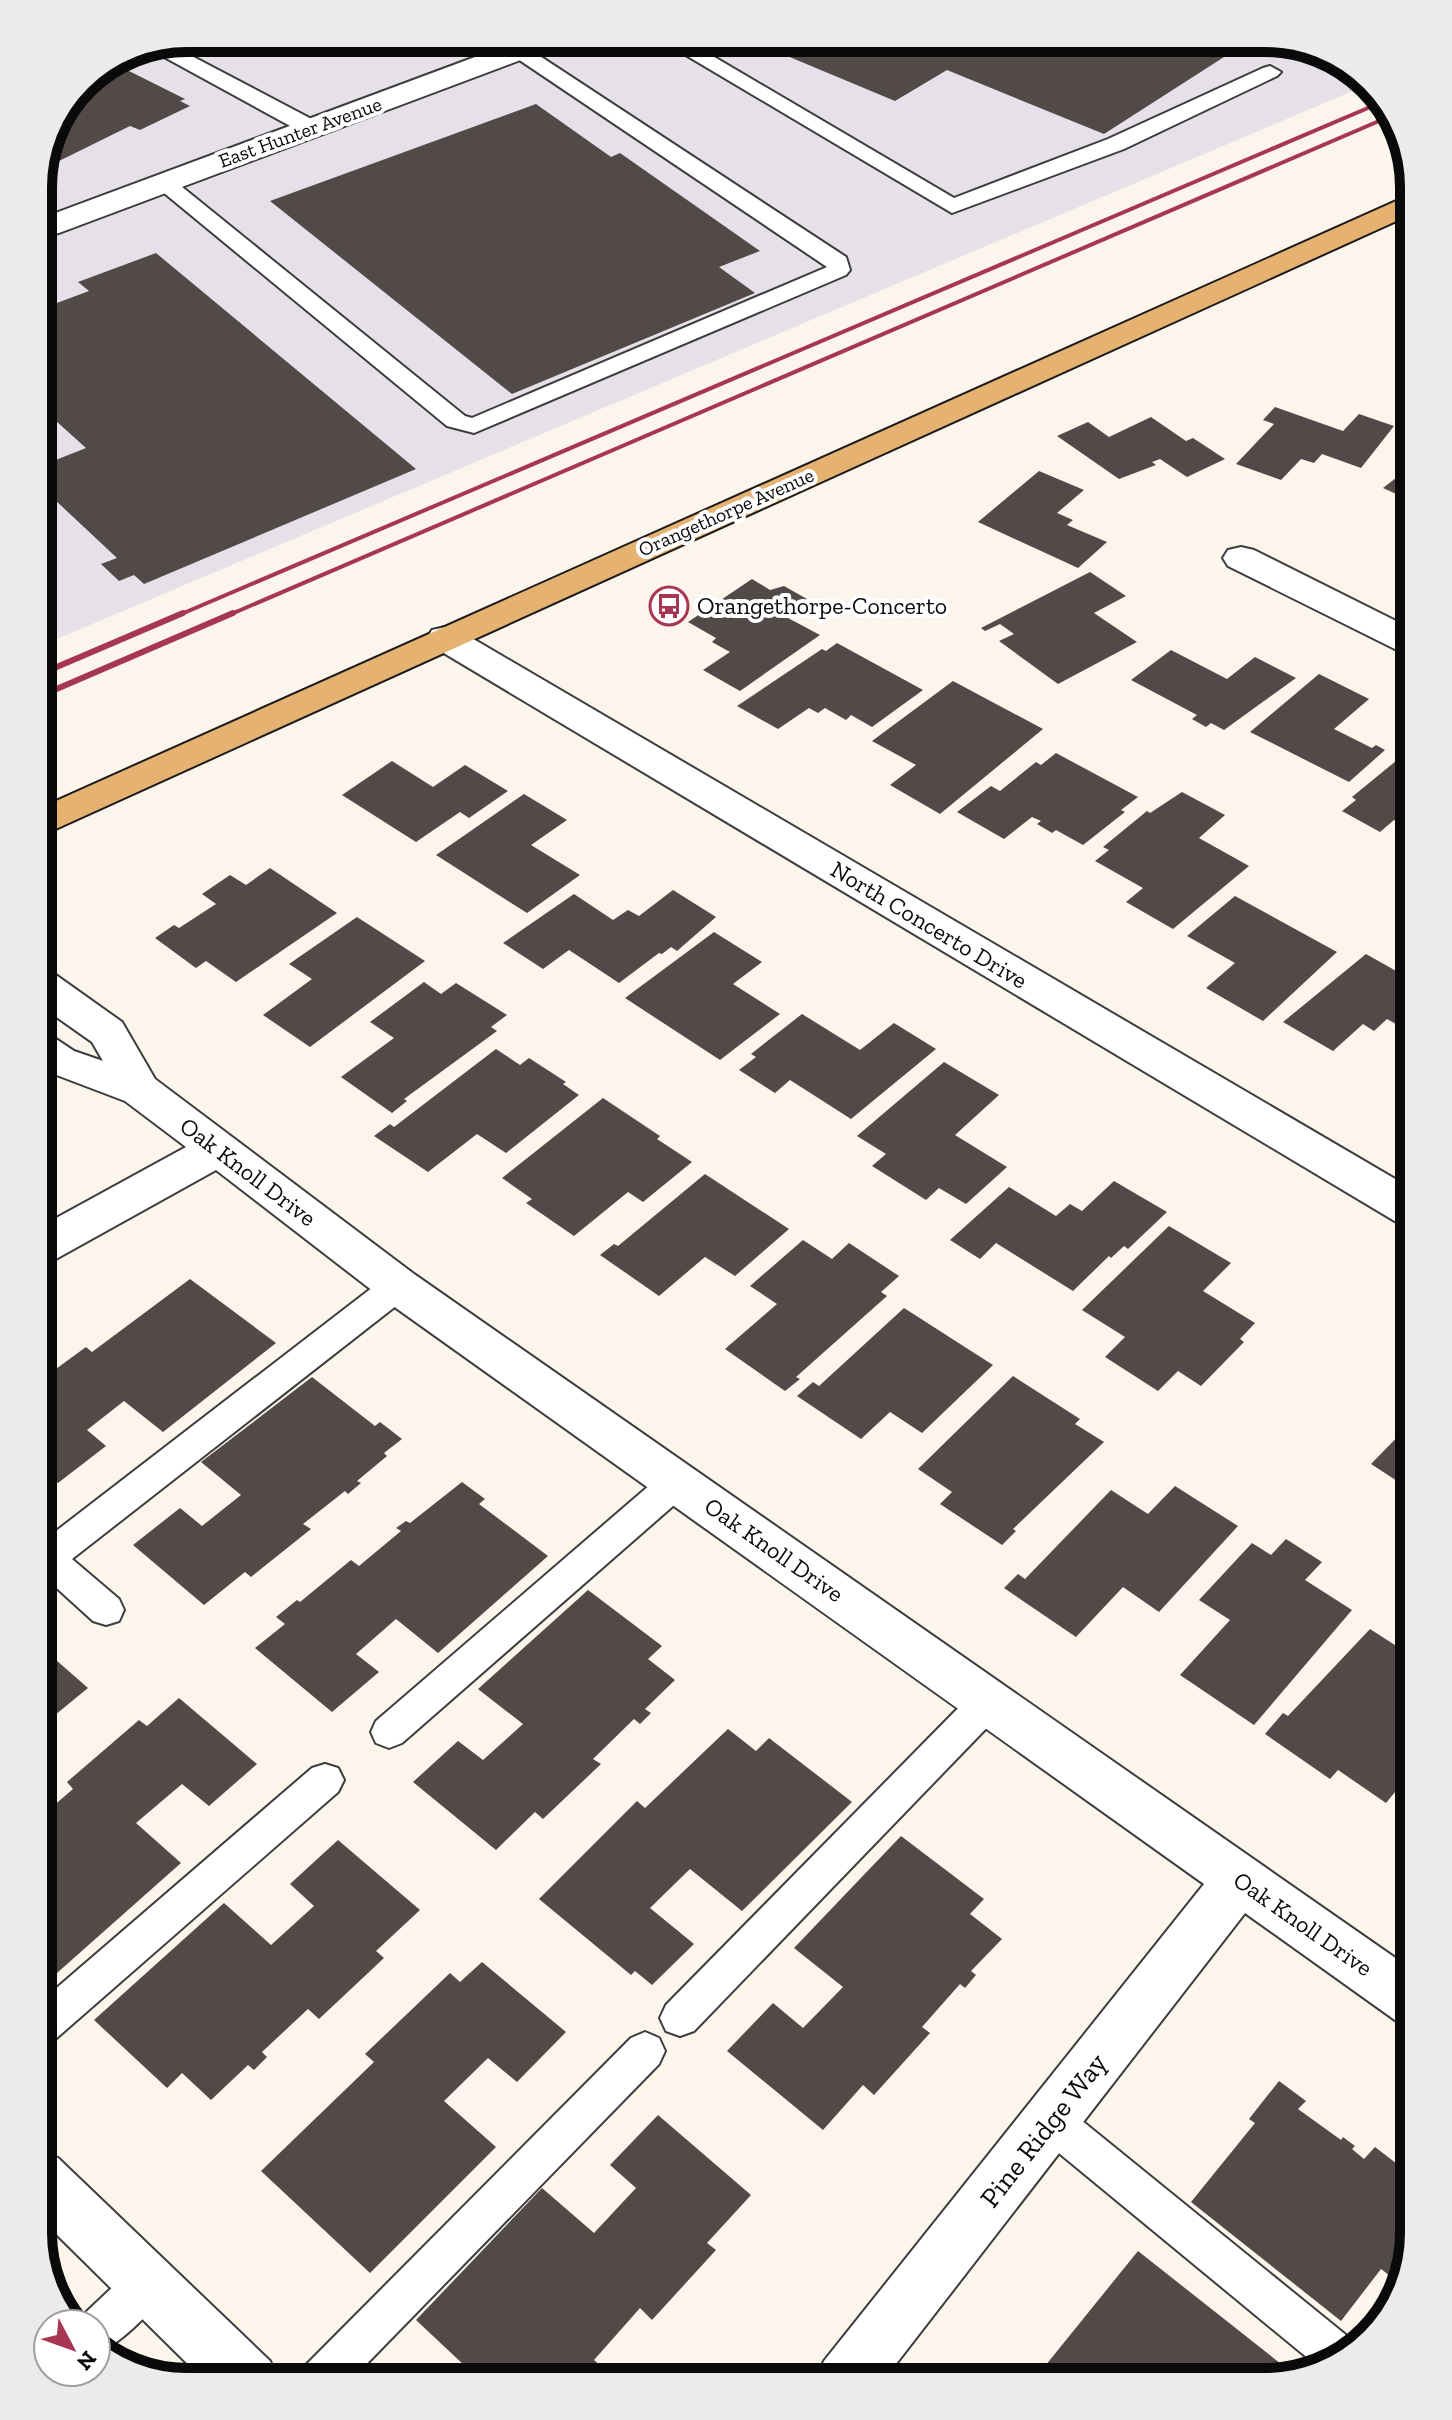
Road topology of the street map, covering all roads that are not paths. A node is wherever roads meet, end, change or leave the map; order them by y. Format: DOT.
graph roads {
  1 [pos="516,52"];
  2 [pos="521,52"];
  3 [pos="691,52"];
  4 [pos="171,54"];
  5 [pos="1270,72"];
  6 [pos="311,128"];
  7 [pos="163,183"];
  8 [pos="1400,208"];
  9 [pos="52,222"];
  10 [pos="1241,558"];
  11 [pos="1400,637"];
  12 [pos="445,638"];
  13 [pos="52,818"];
  14 [pos="52,993"];
  15 [pos="52,1057"];
  16 [pos="140,1090"];
  17 [pos="217,1150"];
  18 [pos="1400,1203"];
  19 [pos="52,1240"];
  20 [pos="398,1286"];
  21 [pos="677,1482"];
  22 [pos="52,1554"];
  23 [pos="52,1562"];
  24 [pos="106,1610"];
  25 [pos="988,1702"];
  26 [pos="389,1732"];
  27 [pos="325,1780"];
  28 [pos="1240,1879"];
  29 [pos="1400,1992"];
  30 [pos="52,2017"];
  31 [pos="680,2018"];
  32 [pos="645,2051"];
  33 [pos="1051,2121"];
  34 [pos="52,2190"];
  35 [pos="149,2282"];
  36 [pos="112,2317"];
  37 [pos="1331,2350"];
  38 [pos="235,2368"];
  39 [pos="333,2368"];
  40 [pos="856,2368"];
  1 -- 6 [label="street, East Hunter Avenue"];
  2 -- 7 [label="lane"];
  3 -- 5 [label="lane"];
  4 -- 6 [label="lane"];
  6 -- 7 [label="street, East Hunter Avenue"];
  7 -- 9 [label="street, East Hunter Avenue"];
  8 -- 12 [label="main road, Orangethorpe Avenue"];
  10 -- 11 [label="street"];
  12 -- 13 [label="main road, Orangethorpe Avenue"];
  12 -- 18 [label="street, North Concerto Drive"];
  14 -- 16 [label="street, Oak Knoll Drive"];
  15 -- 16 [label="street, Oak Knoll Drive"];
  16 -- 17 [label="street, Oak Knoll Drive"];
  17 -- 19 [label="street"];
  17 -- 20 [label="street, Oak Knoll Drive"];
  20 -- 21 [label="street, Oak Knoll Drive"];
  20 -- 22 [label="lane"];
  21 -- 25 [label="street, Oak Knoll Drive"];
  21 -- 26 [label="lane"];
  23 -- 24 [label="lane"];
  25 -- 28 [label="street, Oak Knoll Drive"];
  25 -- 31 [label="lane"];
  27 -- 30 [label="lane"];
  28 -- 29 [label="street, Oak Knoll Drive"];
  28 -- 33 [label="street, Pine Ridge Way"];
  32 -- 39 [label="lane"];
  33 -- 37 [label="lane"];
  33 -- 40 [label="street, Pine Ridge Way"];
  34 -- 35 [label="street"];
  35 -- 36 [label="lane"];
  35 -- 38 [label="street"];
}
